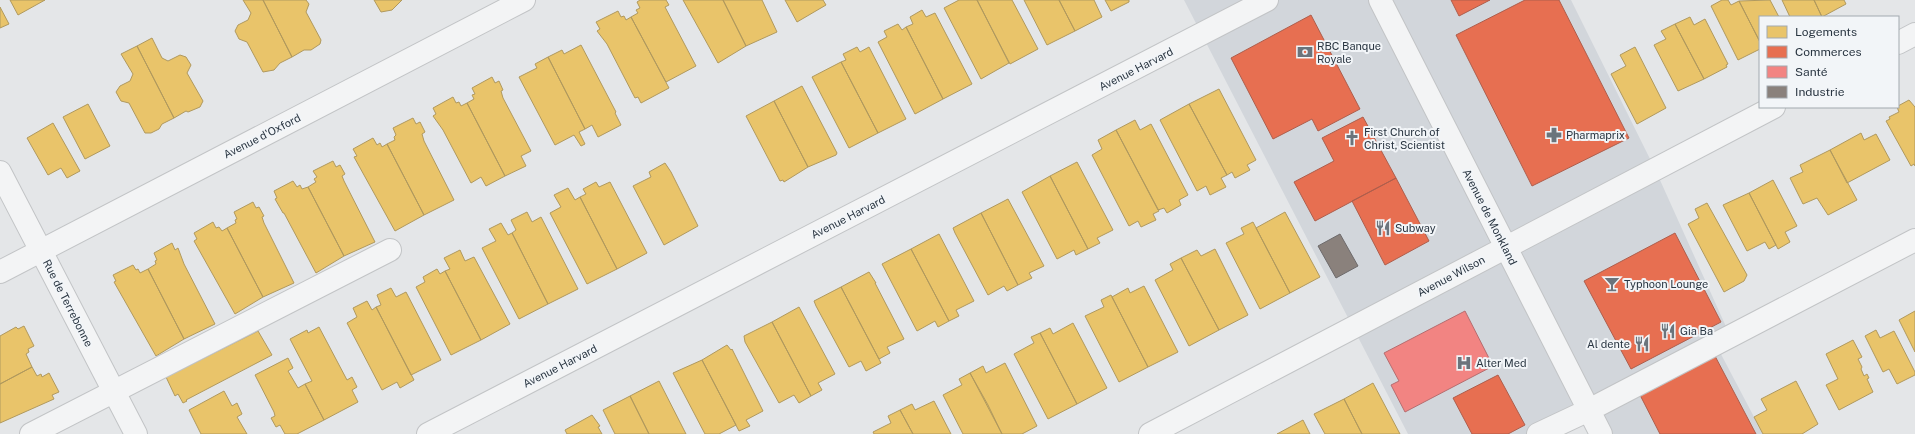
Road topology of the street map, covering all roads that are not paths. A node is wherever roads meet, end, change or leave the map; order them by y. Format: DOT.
graph roads {
  1 [pos="524,0"];
  2 [pos="1267,0"];
  3 [pos="1380,0"];
  4 [pos="1915,34"];
  5 [pos="1899,42"];
  6 [pos="1772,108"];
  7 [pos="0,172"];
  8 [pos="1915,240"];
  9 [pos="1506,248"];
  10 [pos="41,250"];
  11 [pos="390,250"];
  12 [pos="0,272"];
  13 [pos="113,391"];
  14 [pos="1589,410"];
  15 [pos="31,434"];
  16 [pos="136,434"];
  17 [pos="428,434"];
  18 [pos="1150,434"];
  19 [pos="1538,434"];
  20 [pos="1602,434"];
  1 -- 10 [label="street, Avenue d'Oxford"];
  2 -- 17 [label="street, Avenue Harvard"];
  3 -- 9 [label="street, Avenue de Monkland"];
  4 -- 5 [label="street"];
  6 -- 9 [label="street, Avenue Wilson"];
  7 -- 10 [label="street, Rue de Terrebonne"];
  8 -- 14 [label="street"];
  9 -- 14 [label="street, Avenue de Monkland"];
  9 -- 18 [label="street, Avenue Wilson"];
  10 -- 12 [label="street, Avenue d'Oxford"];
  10 -- 13 [label="street, Rue de Terrebonne"];
  11 -- 13 [label="street"];
  13 -- 15 [label="street"];
  13 -- 16 [label="street, Rue de Terrebonne"];
  14 -- 19 [label="street"];
  14 -- 20 [label="street, Avenue de Monkland"];
}
